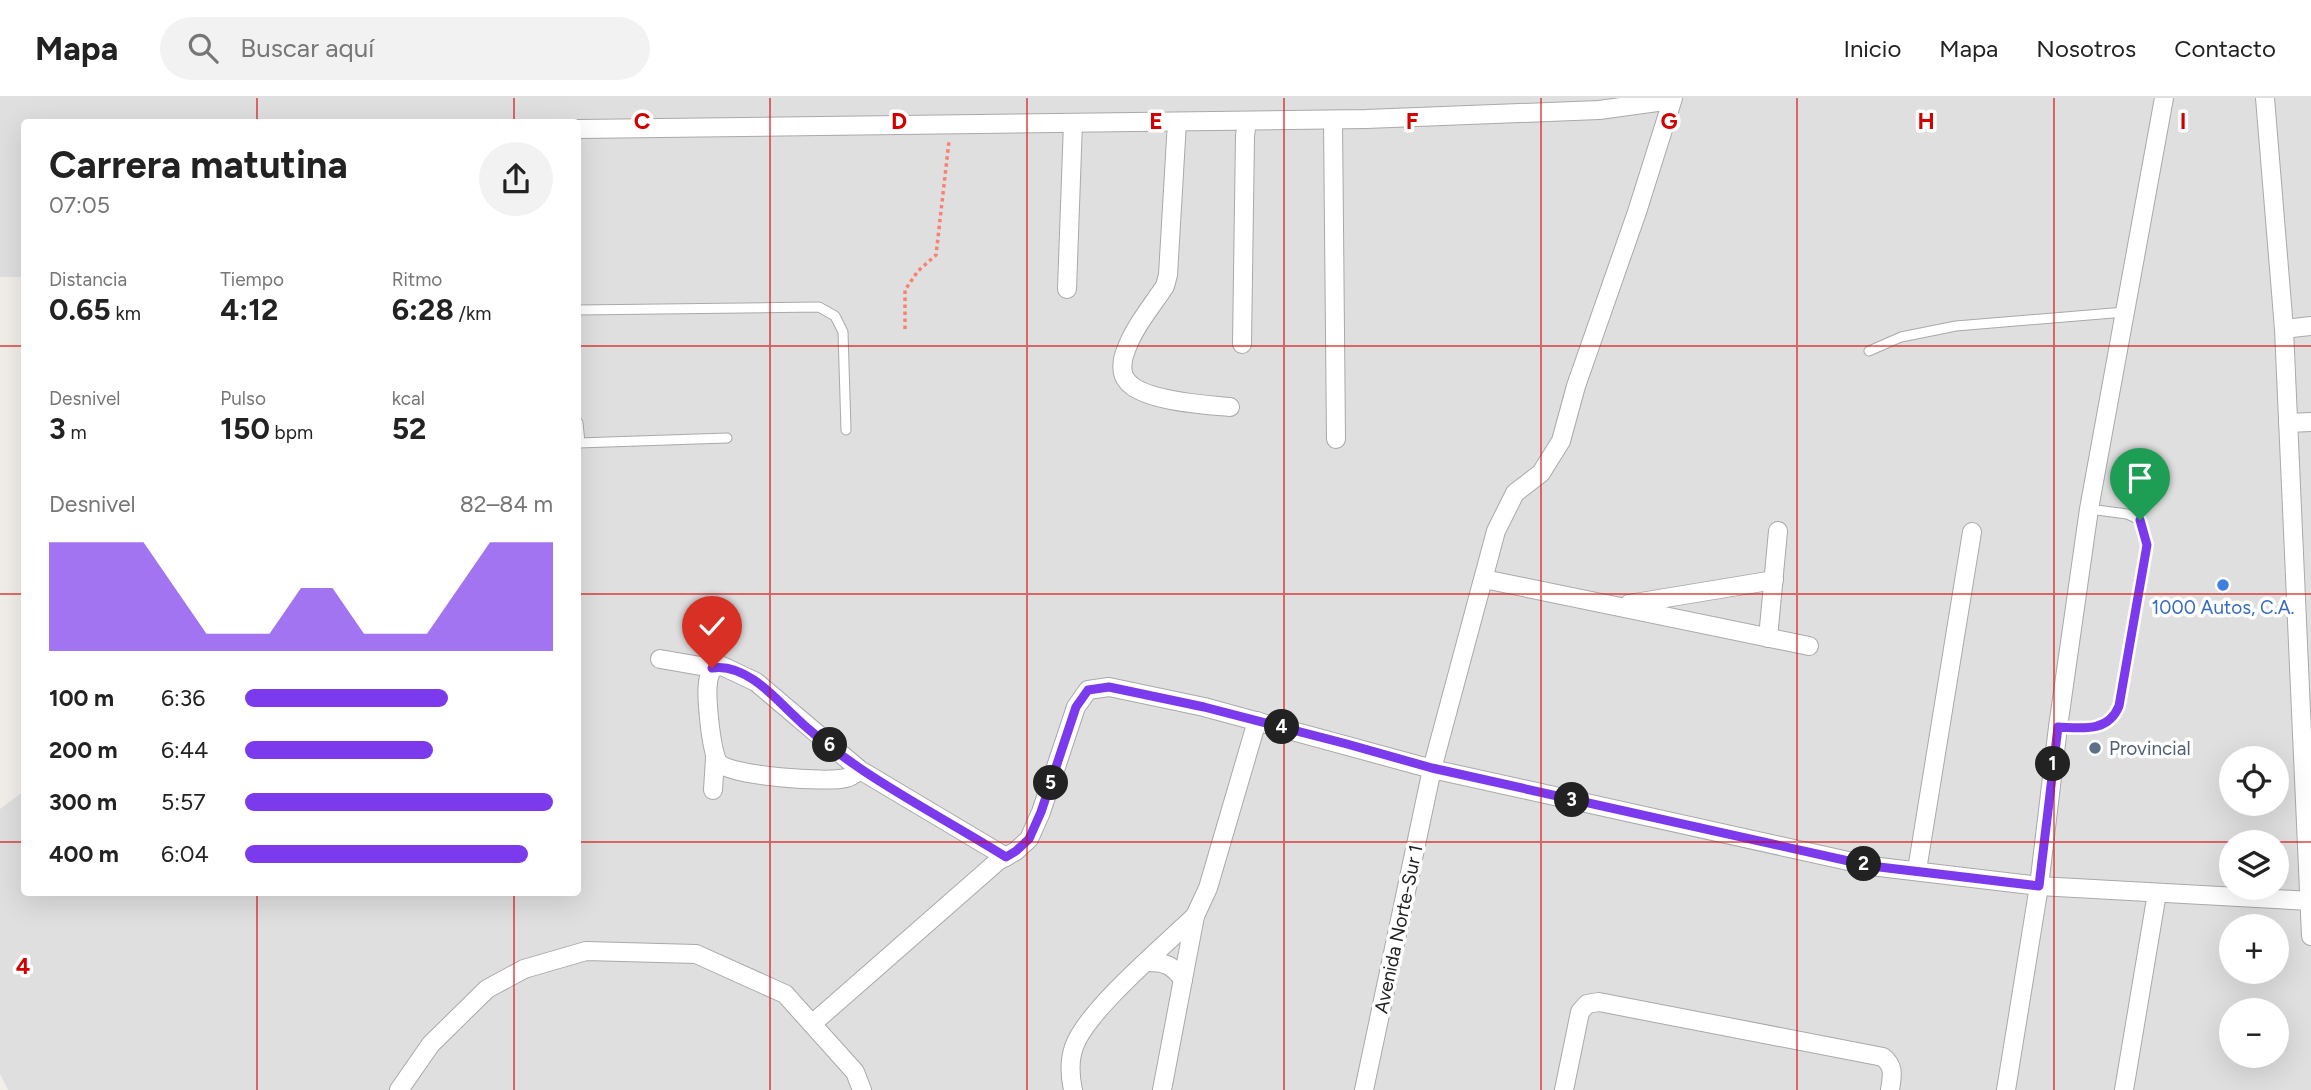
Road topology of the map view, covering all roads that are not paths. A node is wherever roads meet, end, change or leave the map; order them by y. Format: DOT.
graph roads {
  1 [pos="2164,98"];
  2 [pos="2265,98"];
  3 [pos="1672,99"];
  4 [pos="1333,120"];
  5 [pos="1247,121"];
  6 [pos="1177,122"];
  7 [pos="1073,123"];
  8 [pos="581,129"];
  9 [pos="1067,289"];
  10 [pos="581,310"];
  11 [pos="2125,312"];
  12 [pos="2311,326"];
  13 [pos="2284,329"];
  14 [pos="1242,344"];
  15 [pos="1869,351"];
  16 [pos="1230,407"];
  17 [pos="2311,422"];
  18 [pos="2288,423"];
  19 [pos="846,430"];
  20 [pos="727,438"];
  21 [pos="1336,439"];
  22 [pos="581,443"];
  23 [pos="2089,509"];
  24 [pos="1779,531"];
  25 [pos="1972,532"];
  26 [pos="1484,579"];
  27 [pos="1774,580"];
  28 [pos="1618,606"];
  29 [pos="1768,638"];
  30 [pos="1809,646"];
  31 [pos="660,659"];
  32 [pos="712,668"];
  33 [pos="1256,721"];
  34 [pos="2058,727"];
  35 [pos="715,758"];
  36 [pos="1432,768"];
  37 [pos="860,770"];
  38 [pos="713,790"];
  39 [pos="1006,857"];
  40 [pos="1917,870"];
  41 [pos="2039,886"];
  42 [pos="2157,893"];
  43 [pos="2310,901"];
  44 [pos="1195,916"];
  45 [pos="2311,936"];
  46 [pos="1147,962"];
  47 [pos="1183,980"];
  48 [pos="812,1024"];
  49 [pos="399,1090"];
  50 [pos="862,1090"];
  51 [pos="1073,1090"];
  52 [pos="1162,1090"];
  53 [pos="1364,1090"];
  54 [pos="1564,1090"];
  55 [pos="1890,1090"];
  56 [pos="2007,1090"];
  57 [pos="2124,1090"];
  1 -- 11 [label="street"];
  2 -- 13 [label="street"];
  3 -- 4 [label="street"];
  3 -- 26 [label="street, Avenida Norte-Sur 1"];
  4 -- 5 [label="street"];
  4 -- 21 [label="street"];
  5 -- 6 [label="street"];
  5 -- 14 [label="street"];
  6 -- 7 [label="street"];
  6 -- 16 [label="street"];
  7 -- 8 [label="street"];
  7 -- 9 [label="street"];
  10 -- 19 [label="lane"];
  11 -- 15 [label="lane"];
  11 -- 23 [label="street"];
  12 -- 13 [label="street"];
  13 -- 18 [label="street"];
  17 -- 18 [label="street"];
  18 -- 43 [label="street"];
  20 -- 22 [label="lane"];
  23 -- 34 [label="street"];
  23 -- 34 [label="lane"];
  24 -- 27 [label="street"];
  25 -- 40 [label="street"];
  26 -- 28 [label="street"];
  26 -- 36 [label="street, Avenida Norte-Sur 1"];
  27 -- 28 [label="street"];
  27 -- 29 [label="street"];
  28 -- 29 [label="street"];
  29 -- 30 [label="street"];
  31 -- 32 [label="street"];
  32 -- 35 [label="street"];
  32 -- 37 [label="street"];
  33 -- 36 [label="street"];
  33 -- 39 [label="street"];
  33 -- 44 [label="street"];
  34 -- 41 [label="street"];
  35 -- 37 [label="street"];
  35 -- 38 [label="street"];
  36 -- 40 [label="street"];
  36 -- 53 [label="street, Avenida Norte-Sur 1"];
  37 -- 39 [label="street"];
  39 -- 48 [label="street"];
  40 -- 41 [label="street"];
  41 -- 42 [label="street"];
  41 -- 56 [label="street"];
  42 -- 43 [label="street"];
  42 -- 57 [label="street"];
  43 -- 45 [label="street"];
  44 -- 46 [label="street"];
  44 -- 47 [label="street"];
  46 -- 47 [label="street"];
  46 -- 51 [label="street"];
  47 -- 52 [label="street"];
  48 -- 49 [label="street"];
  48 -- 50 [label="street"];
  54 -- 55 [label="street"];
}
